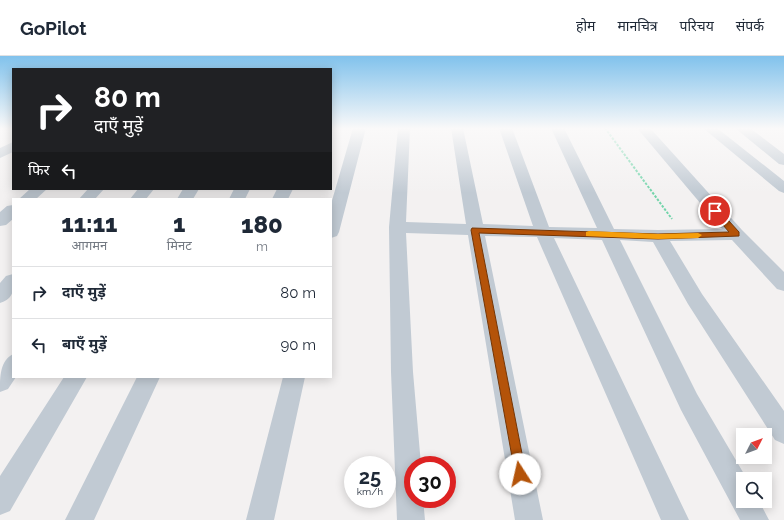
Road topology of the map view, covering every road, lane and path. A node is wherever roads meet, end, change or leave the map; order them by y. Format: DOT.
graph roads {
  1 [pos="354,150"];
  2 [pos="402,150"];
  3 [pos="461,150"];
  4 [pos="513,150"];
  5 [pos="567,150"];
  6 [pos="621,150"];
  7 [pos="662,150"];
  8 [pos="736,150"];
  9 [pos="769,150"];
  10 [pos="784,161"];
  11 [pos="784,188"];
  12 [pos="38,190"];
  13 [pos="95,190"];
  14 [pos="145,190"];
  15 [pos="28,198"];
  16 [pos="88,198"];
  17 [pos="139,198"];
  18 [pos="12,211"];
  19 [pos="672,219"];
  20 [pos="0,221"];
  21 [pos="397,227"];
  22 [pos="332,228"];
  23 [pos="475,230"];
  24 [pos="543,232"];
  25 [pos="736,234"];
  26 [pos="608,235"];
  27 [pos="658,236"];
  28 [pos="12,282"];
  29 [pos="784,284"];
  30 [pos="0,296"];
  31 [pos="12,365"];
  32 [pos="75,378"];
  33 [pos="149,378"];
  34 [pos="294,378"];
  35 [pos="0,382"];
  36 [pos="784,432"];
  37 [pos="736,486"];
  38 [pos="0,501"];
  39 [pos="748,508"];
  40 [pos="79,520"];
  41 [pos="260,520"];
  42 [pos="411,520"];
  43 [pos="528,520"];
  44 [pos="675,520"];
  45 [pos="755,520"];
  1 -- 22 [label="street"];
  2 -- 21 [label="street"];
  3 -- 23 [label="street"];
  4 -- 24 [label="street"];
  5 -- 26 [label="street"];
  6 -- 19 [label="path"];
  7 -- 25 [label="street"];
  8 -- 11 [label="street"];
  9 -- 10 [label="street"];
  12 -- 15 [label="street"];
  13 -- 16 [label="street"];
  14 -- 17 [label="street"];
  18 -- 20 [label="street"];
  21 -- 23 [label="street"];
  21 -- 42 [label="street"];
  23 -- 24 [label="street"];
  23 -- 43 [label="street"];
  24 -- 26 [label="street"];
  24 -- 44 [label="street"];
  25 -- 27 [label="street"];
  25 -- 29 [label="street"];
  26 -- 27 [label="street"];
  26 -- 37 [label="street"];
  27 -- 36 [label="street"];
  28 -- 30 [label="street"];
  31 -- 35 [label="street"];
  32 -- 38 [label="street"];
  33 -- 40 [label="street"];
  34 -- 41 [label="street"];
  39 -- 45 [label="street"];
}
